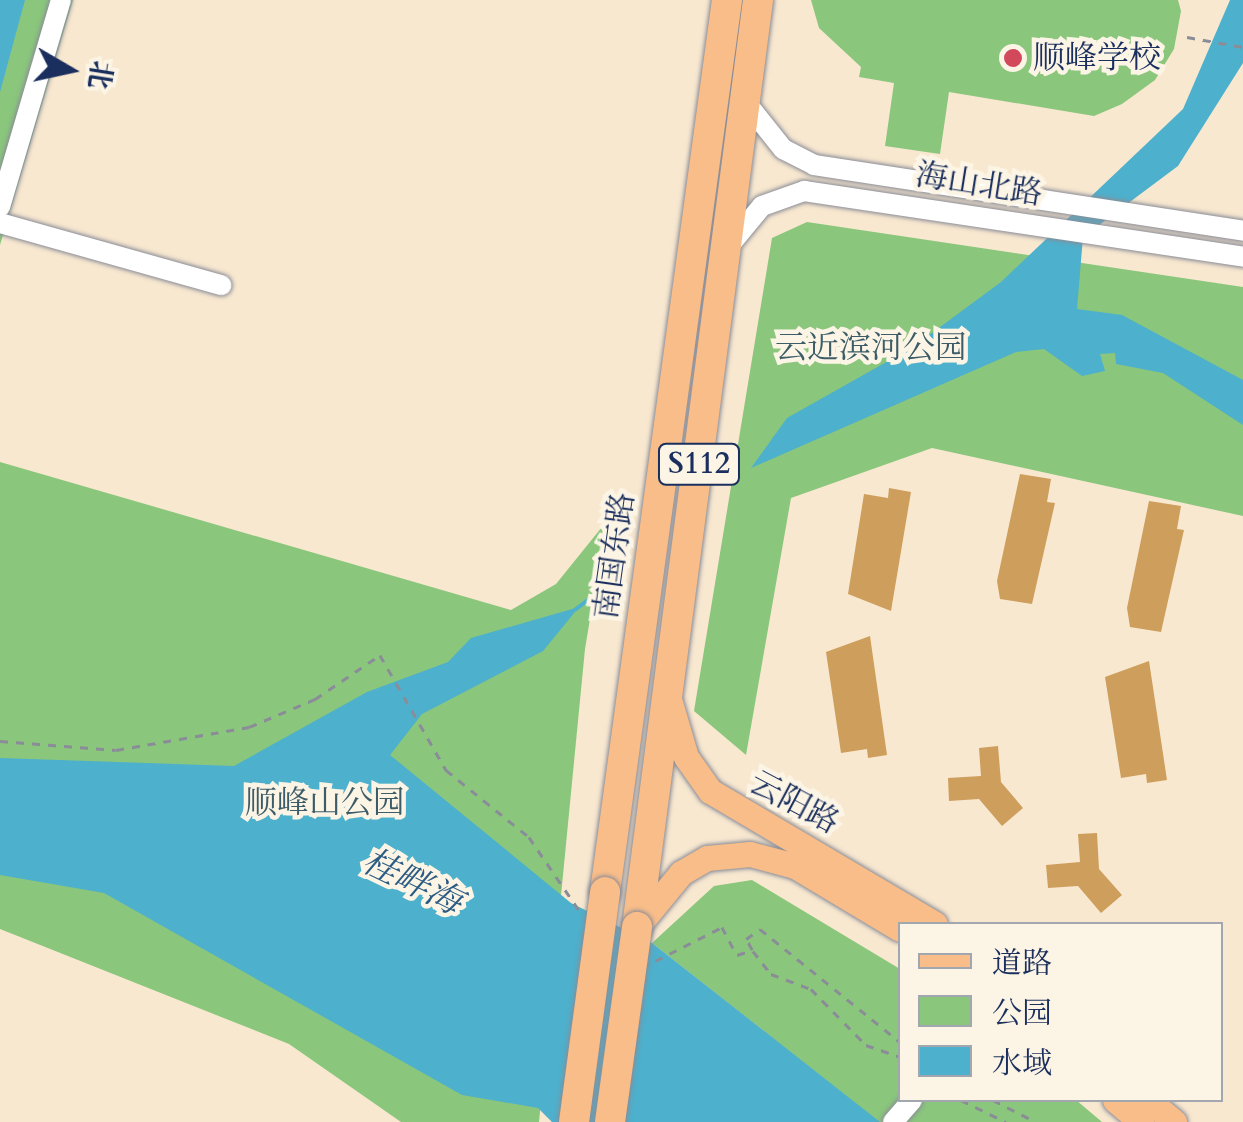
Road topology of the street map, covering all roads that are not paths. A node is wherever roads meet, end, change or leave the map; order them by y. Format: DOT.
graph roads {
  1 [pos="60,0"];
  2 [pos="727,0"];
  3 [pos="758,0"];
  4 [pos="748,105"];
  5 [pos="0,207"];
  6 [pos="0,223"];
  7 [pos="1243,231"];
  8 [pos="727,248"];
  9 [pos="1243,257"];
  10 [pos="221,286"];
  11 [pos="669,699"];
  12 [pos="904,920"];
  13 [pos="637,927"];
  14 [pos="910,1102"];
  15 [pos="1117,1102"];
  16 [pos="1150,1102"];
  17 [pos="574,1122"];
  18 [pos="610,1122"];
  19 [pos="893,1122"];
  20 [pos="1141,1122"];
  21 [pos="1174,1122"];
  1 -- 5 [label="street"];
  2 -- 17 [label="highway, 南国东路 / S112, bridge"];
  3 -- 4 [label="highway, S112"];
  4 -- 7 [label="street, 海山北路"];
  4 -- 8 [label="highway, S112"];
  6 -- 10 [label="street"];
  8 -- 9 [label="street, 海山北路"];
  8 -- 11 [label="highway, S112"];
  11 -- 12 [label="main road, 云阳路"];
  11 -- 13 [label="highway, S112"];
  12 -- 13 [label="main road, 云阳路"];
  13 -- 18 [label="highway, S112, bridge"];
  14 -- 19 [label="street"];
  15 -- 20 [label="main road"];
  16 -- 21 [label="main road"];
}
